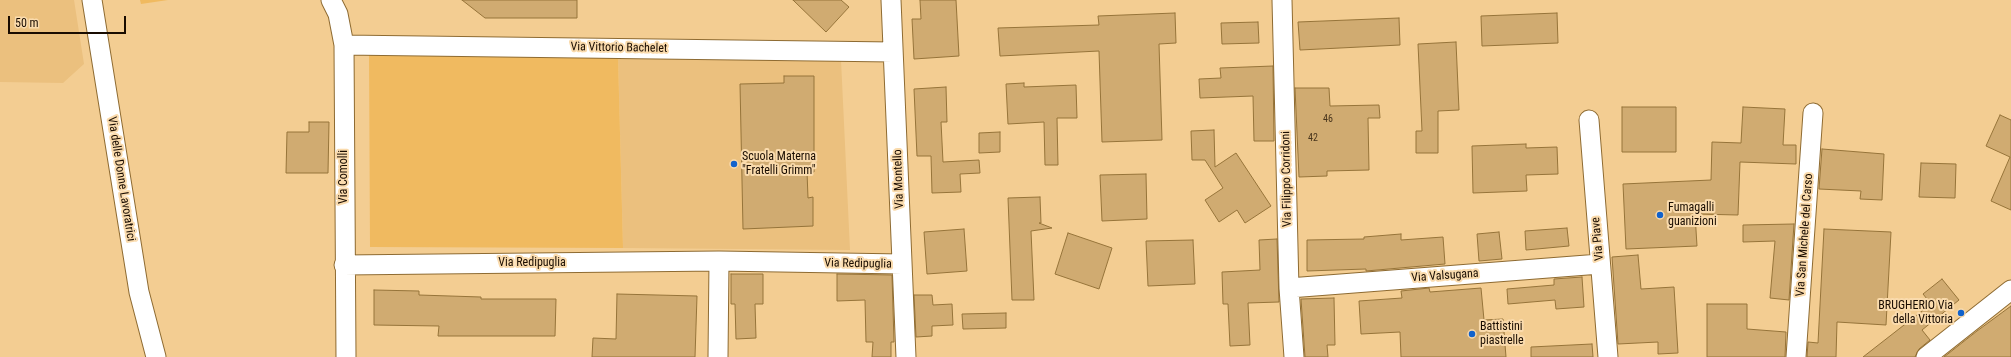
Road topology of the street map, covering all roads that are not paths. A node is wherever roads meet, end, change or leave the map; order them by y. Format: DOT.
graph roads {
  1 [pos="92,0"];
  2 [pos="331,0"];
  3 [pos="891,0"];
  4 [pos="1282,0"];
  5 [pos="344,45"];
  6 [pos="893,52"];
  7 [pos="1813,113"];
  8 [pos="1589,120"];
  9 [pos="719,261"];
  10 [pos="902,264"];
  11 [pos="1600,264"];
  12 [pos="344,265"];
  13 [pos="1290,288"];
  14 [pos="2007,293"];
  15 [pos="156,357"];
  16 [pos="346,357"];
  17 [pos="718,357"];
  18 [pos="906,357"];
  19 [pos="1294,357"];
  20 [pos="1608,357"];
  21 [pos="1796,357"];
  22 [pos="1926,357"];
  1 -- 15 [label="street, Via delle Donne Lavoratrici"];
  2 -- 5 [label="street, Via Comolli"];
  3 -- 6 [label="street, Via Montello"];
  4 -- 13 [label="street, Via Filippo Corridoni"];
  5 -- 6 [label="street, Via Vittorio Bachelet"];
  5 -- 12 [label="street, Via Comolli"];
  6 -- 10 [label="street, Via Montello"];
  7 -- 21 [label="street, Via San Michele del Carso"];
  8 -- 11 [label="street, Via Piave"];
  9 -- 10 [label="street, Via Redipuglia"];
  9 -- 12 [label="street, Via Redipuglia"];
  9 -- 17 [label="street"];
  10 -- 18 [label="street, Via Montello"];
  11 -- 13 [label="street, Via Valsugana"];
  11 -- 20 [label="street, Via Piave"];
  12 -- 16 [label="street, Via Comolli"];
  13 -- 19 [label="street, Via Filippo Corridoni"];
  14 -- 22 [label="street"];
}
